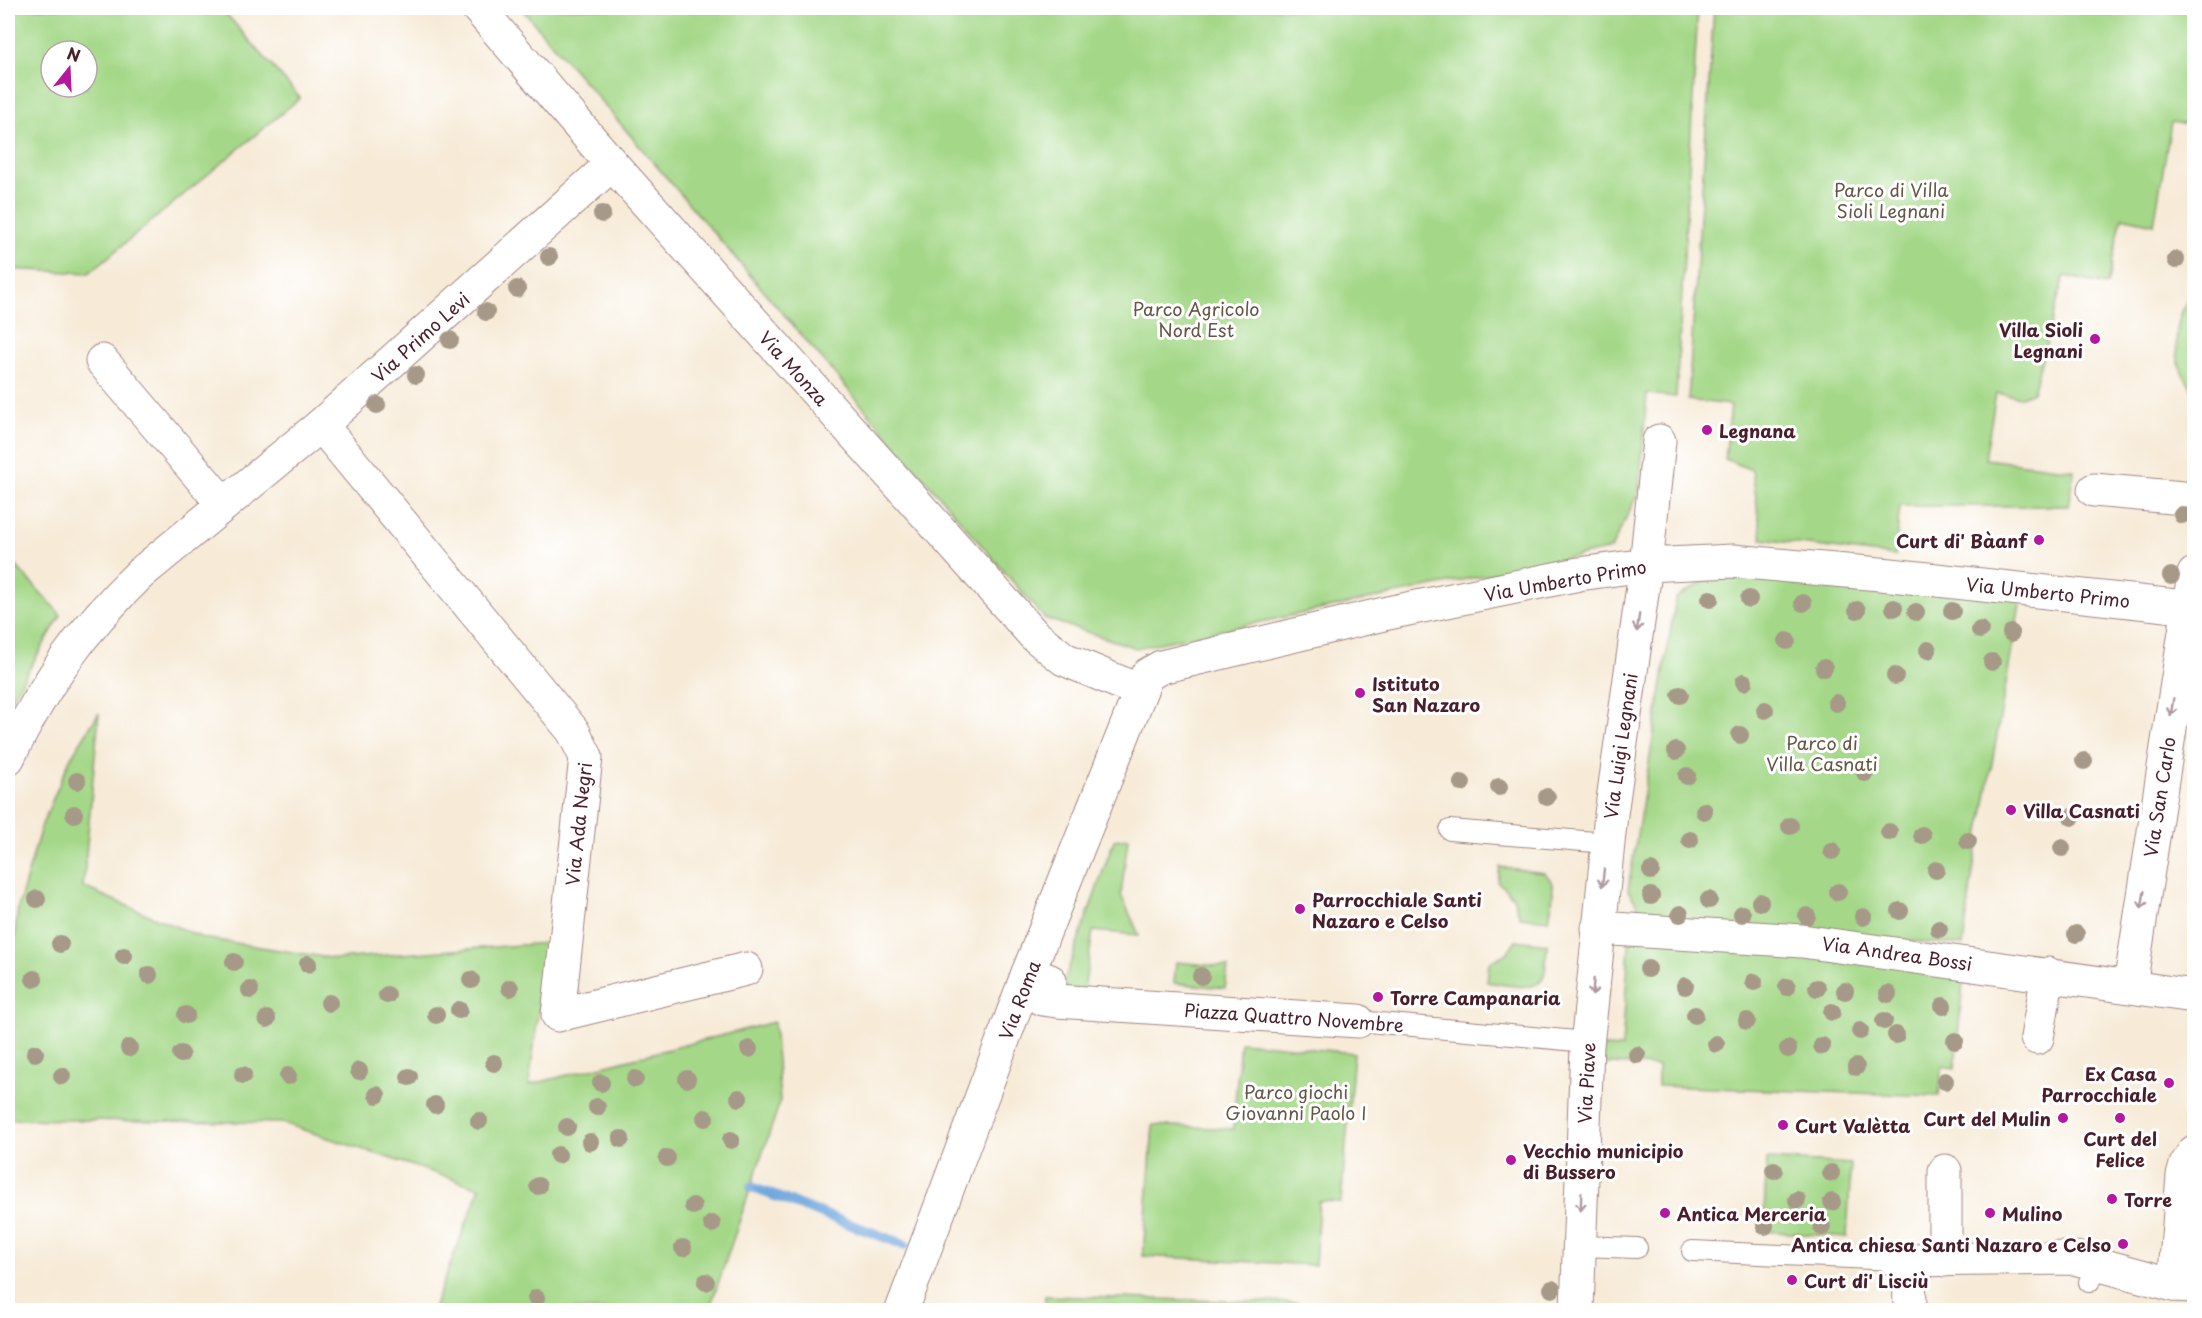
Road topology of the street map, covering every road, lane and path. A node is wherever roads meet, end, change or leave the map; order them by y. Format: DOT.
graph roads {
  1 [pos="478,8"];
  2 [pos="612,164"];
  3 [pos="102,361"];
  4 [pos="321,425"];
  5 [pos="1659,441"];
  6 [pos="2094,490"];
  7 [pos="2194,499"];
  8 [pos="224,505"];
  9 [pos="1646,565"];
  10 [pos="2194,574"];
  11 [pos="2191,608"];
  12 [pos="1140,691"];
  13 [pos="8,758"];
  14 [pos="1450,830"];
  15 [pos="1607,843"];
  16 [pos="1598,928"];
  17 [pos="746,969"];
  18 [pos="1028,973"];
  19 [pos="2049,974"];
  20 [pos="2130,986"];
  21 [pos="2194,996"];
  22 [pos="1358,1021"];
  23 [pos="2037,1038"];
  24 [pos="1587,1042"];
  25 [pos="2194,1152"];
  26 [pos="1944,1171"];
  27 [pos="1580,1246"];
  28 [pos="1637,1248"];
  29 [pos="1692,1251"];
  30 [pos="1902,1260"];
  31 [pos="1945,1260"];
  32 [pos="2185,1286"];
  33 [pos="902,1311"];
  34 [pos="1577,1311"];
  35 [pos="1910,1311"];
  1 -- 2 [label="street, Via Monza"];
  2 -- 4 [label="street, Via Primo Levi"];
  2 -- 12 [label="street, Via Monza"];
  3 -- 8 [label="street"];
  4 -- 8 [label="street, Via Primo Levi"];
  4 -- 17 [label="street, Via Ada Negri"];
  5 -- 9 [label="street, Via Luigi Legnani"];
  6 -- 7 [label="street"];
  8 -- 13 [label="street, Via Primo Levi"];
  9 -- 11 [label="street, Via Umberto Primo"];
  9 -- 12 [label="street, Via Umberto Primo"];
  9 -- 15 [label="street, Via Luigi Legnani, one-way"];
  10 -- 11 [label="street"];
  11 -- 20 [label="street, Via San Carlo, one-way"];
  12 -- 18 [label="street, Via Roma"];
  14 -- 15 [label="lane"];
  15 -- 16 [label="street, Via Luigi Legnani, one-way"];
  16 -- 19 [label="street, Via Andrea Bossi"];
  16 -- 24 [label="street, Via Piave, one-way"];
  18 -- 22 [label="street, Piazza Quattro Novembre"];
  18 -- 33 [label="street, Via Roma"];
  19 -- 20 [label="street, Via Andrea Bossi"];
  19 -- 23 [label="street"];
  20 -- 21 [label="street, Via Andrea Bossi"];
  22 -- 24 [label="lane, Piazza Quattro Novembre"];
  24 -- 27 [label="street, Via Piave, one-way"];
  25 -- 32 [label="street"];
  26 -- 31 [label="street"];
  27 -- 28 [label="lane"];
  27 -- 34 [label="street, Via Piave"];
  29 -- 30 [label="lane"];
  30 -- 31 [label="street"];
  30 -- 35 [label="street"];
  31 -- 32 [label="street"];
}
